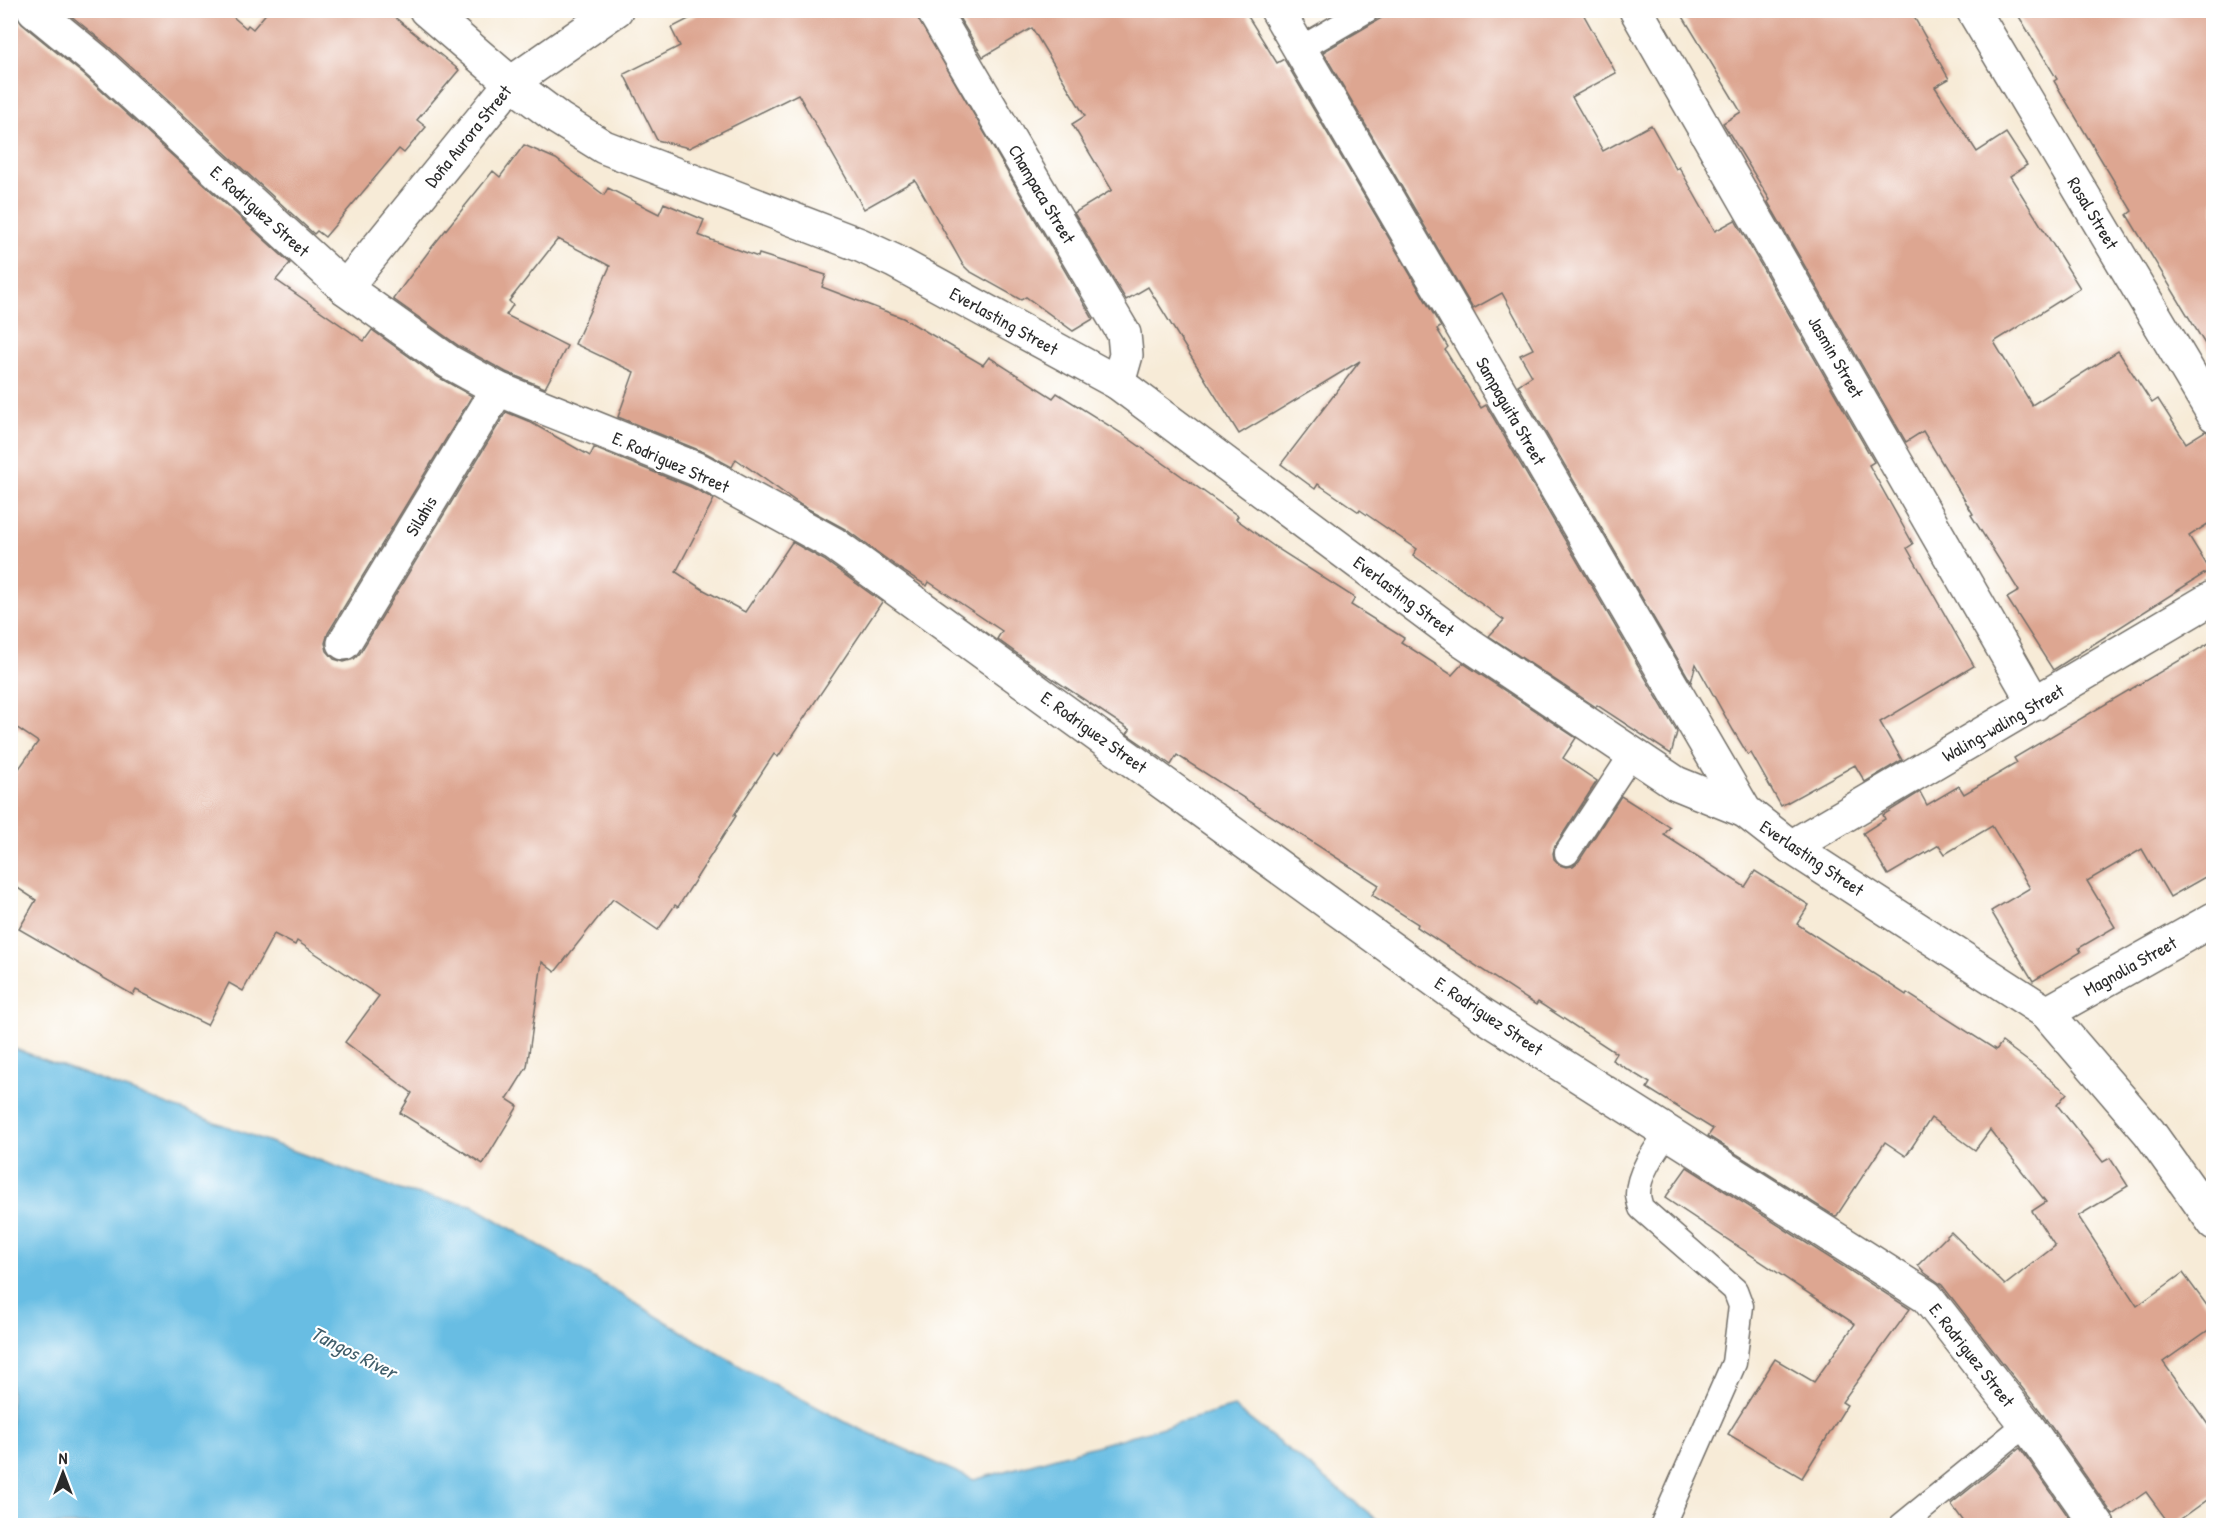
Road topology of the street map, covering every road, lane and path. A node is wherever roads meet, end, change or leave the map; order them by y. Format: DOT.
graph roads {
  1 [pos="33,10"];
  2 [pos="426,10"];
  3 [pos="933,10"];
  4 [pos="1277,10"];
  5 [pos="1366,10"];
  6 [pos="1636,10"];
  7 [pos="1973,10"];
  8 [pos="611,12"];
  9 [pos="1300,49"];
  10 [pos="511,83"];
  11 [pos="345,288"];
  12 [pos="1118,384"];
  13 [pos="498,389"];
  14 [pos="2214,415"];
  15 [pos="2214,597"];
  16 [pos="344,643"];
  17 [pos="2035,704"];
  18 [pos="1632,754"];
  19 [pos="1745,811"];
  20 [pos="1791,847"];
  21 [pos="1567,853"];
  22 [pos="2214,919"];
  23 [pos="2047,1013"];
  24 [pos="1668,1132"];
  25 [pos="2214,1223"];
  26 [pos="2026,1424"];
  27 [pos="1662,1526"];
  28 [pos="1901,1526"];
  29 [pos="2098,1526"];
  1 -- 11 [label="street, E. Rodriguez Street"];
  2 -- 10 [label="street, Everlasting Street"];
  3 -- 12 [label="street, Champaca Street"];
  4 -- 9 [label="street, Sampaguita Street"];
  5 -- 9 [label="lane"];
  6 -- 17 [label="street, Jasmin Street"];
  7 -- 14 [label="street, Rosal Street"];
  8 -- 10 [label="street, Doña Aurora Street"];
  9 -- 19 [label="street, Sampaguita Street"];
  10 -- 11 [label="street, Doña Aurora Street"];
  10 -- 12 [label="street, Everlasting Street"];
  11 -- 13 [label="street, E. Rodriguez Street"];
  12 -- 18 [label="street, Everlasting Street"];
  13 -- 16 [label="street, Silahis"];
  13 -- 24 [label="street, E. Rodriguez Street"];
  15 -- 17 [label="street, Waling-waling Street"];
  17 -- 20 [label="street, Waling-waling Street"];
  18 -- 19 [label="street, Everlasting Street"];
  18 -- 21 [label="lane"];
  19 -- 20 [label="street, Everlasting Street"];
  20 -- 23 [label="street, Everlasting Street"];
  22 -- 23 [label="street, Magnolia Street"];
  23 -- 25 [label="street, Everlasting Street"];
  24 -- 26 [label="street, E. Rodriguez Street"];
  24 -- 27 [label="lane"];
  26 -- 28 [label="lane"];
  26 -- 29 [label="street, E. Rodriguez Street"];
}
